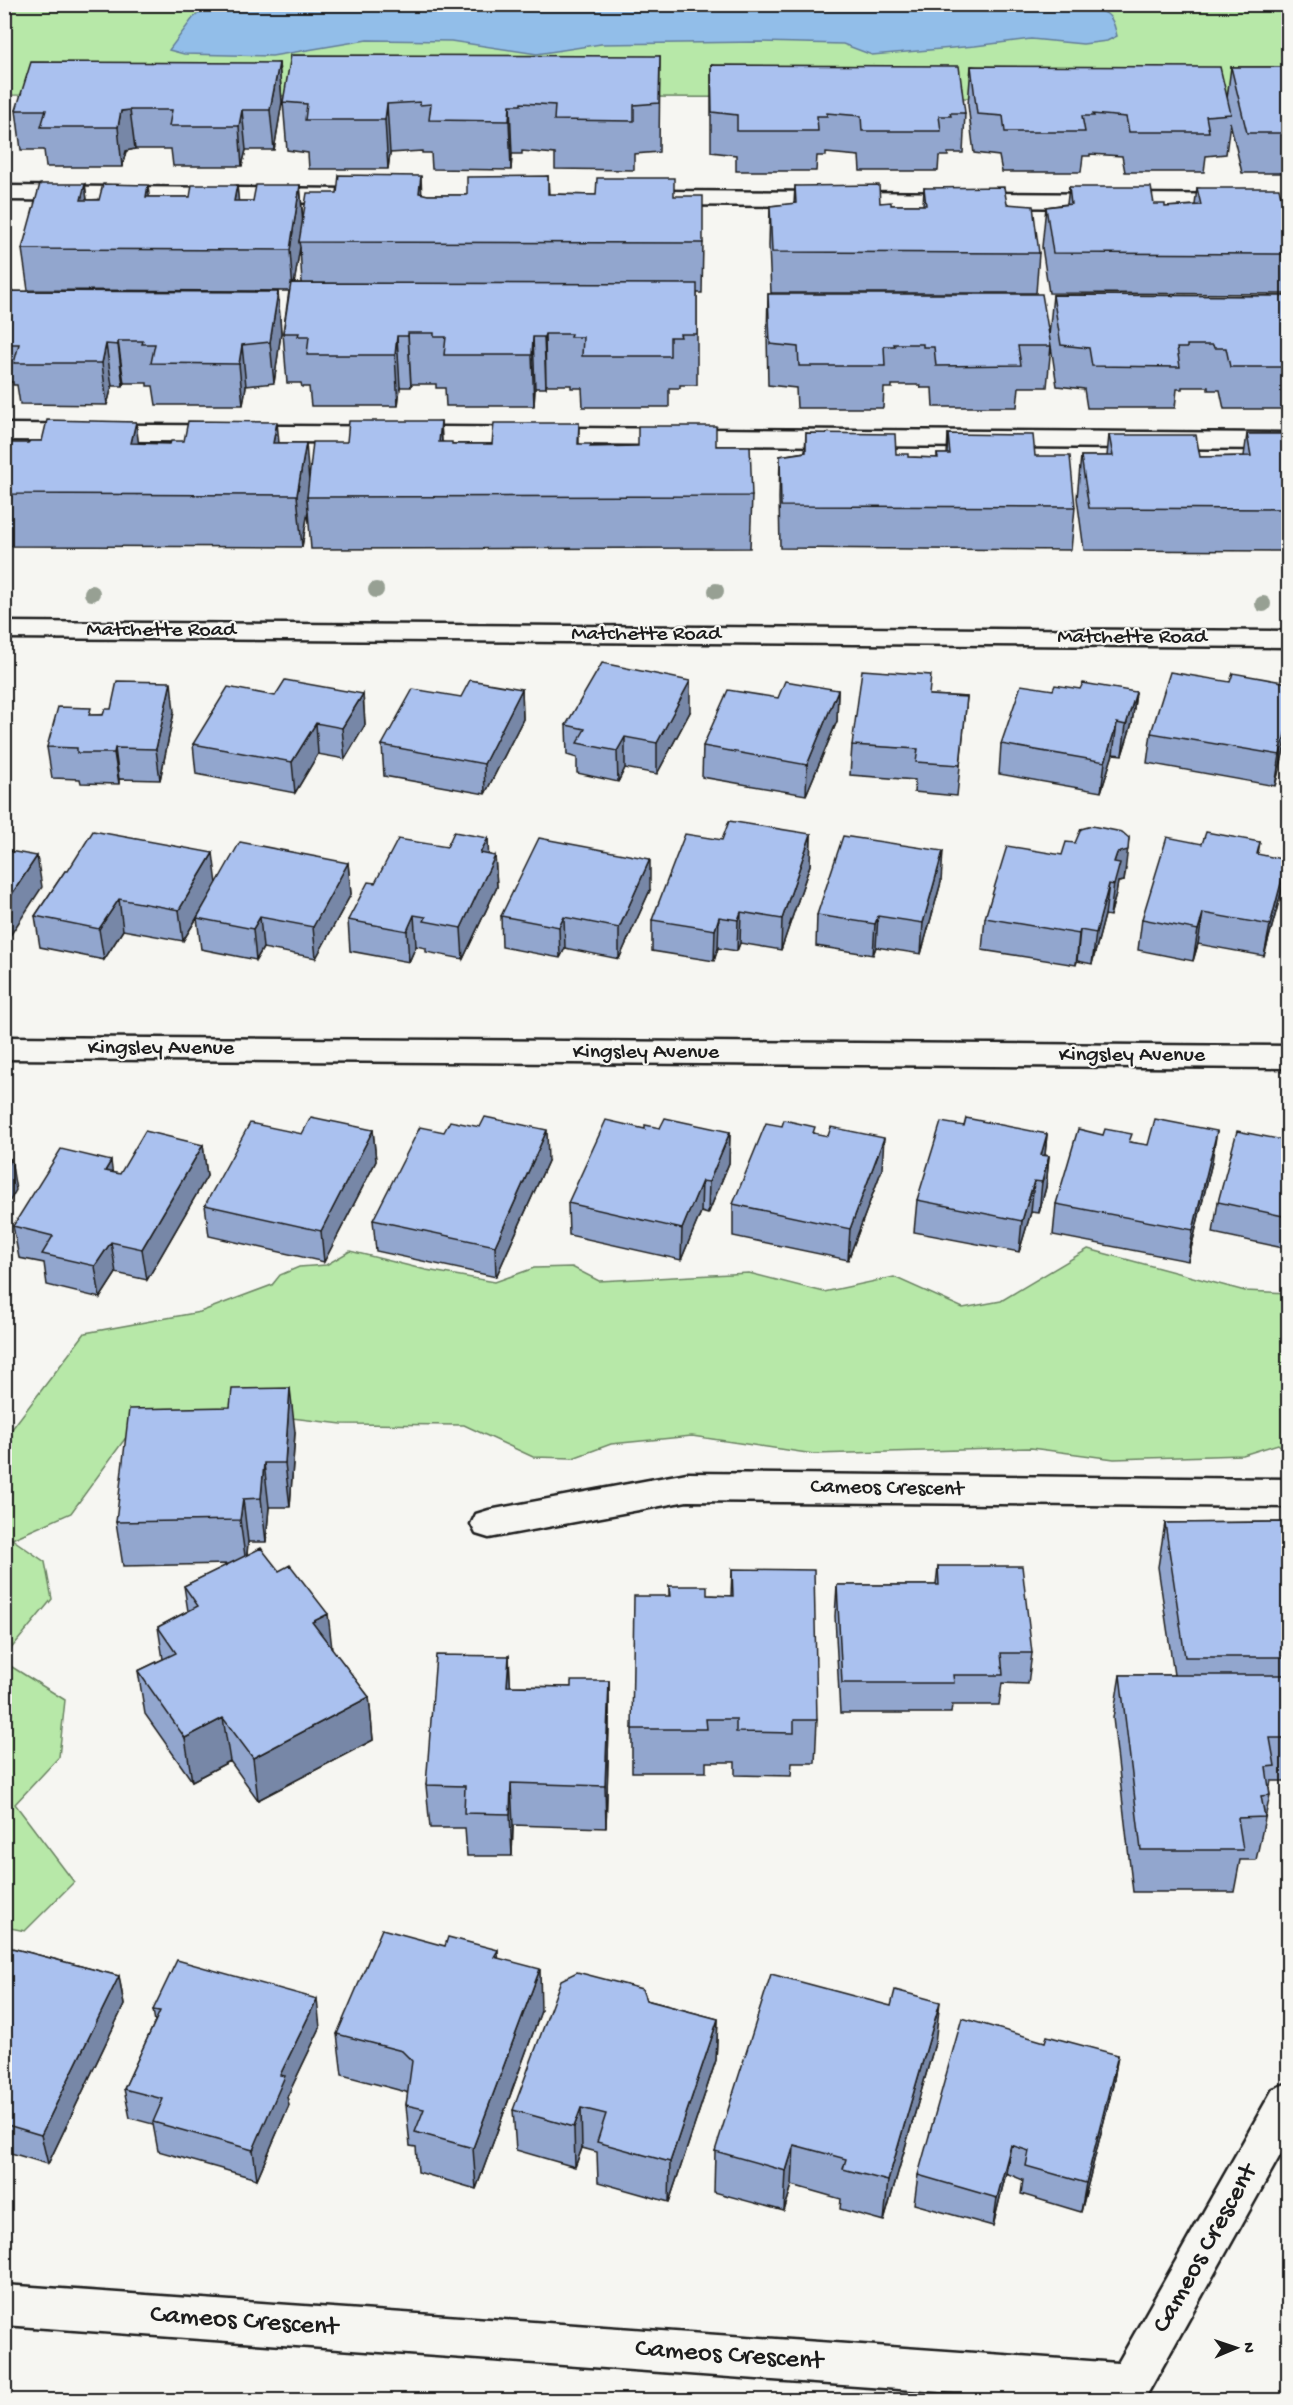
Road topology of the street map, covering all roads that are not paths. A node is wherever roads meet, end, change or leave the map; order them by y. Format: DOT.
graph roads {
  1 [pos="4,193"];
  2 [pos="373,196"];
  3 [pos="635,198"];
  4 [pos="1288,202"];
  5 [pos="4,432"];
  6 [pos="1288,441"];
  7 [pos="4,630"];
  8 [pos="1288,639"];
  9 [pos="4,1048"];
  10 [pos="1288,1057"];
  11 [pos="1288,1493"];
  12 [pos="489,1524"];
  13 [pos="1288,2102"];
  14 [pos="4,2305"];
  1 -- 2 [label="street"];
  3 -- 4 [label="street"];
  5 -- 6 [label="street"];
  7 -- 8 [label="street, Matchette Road"];
  9 -- 10 [label="street, Kingsley Avenue"];
  11 -- 12 [label="street, Cameos Crescent"];
  13 -- 14 [label="street, Cameos Crescent"];
}
